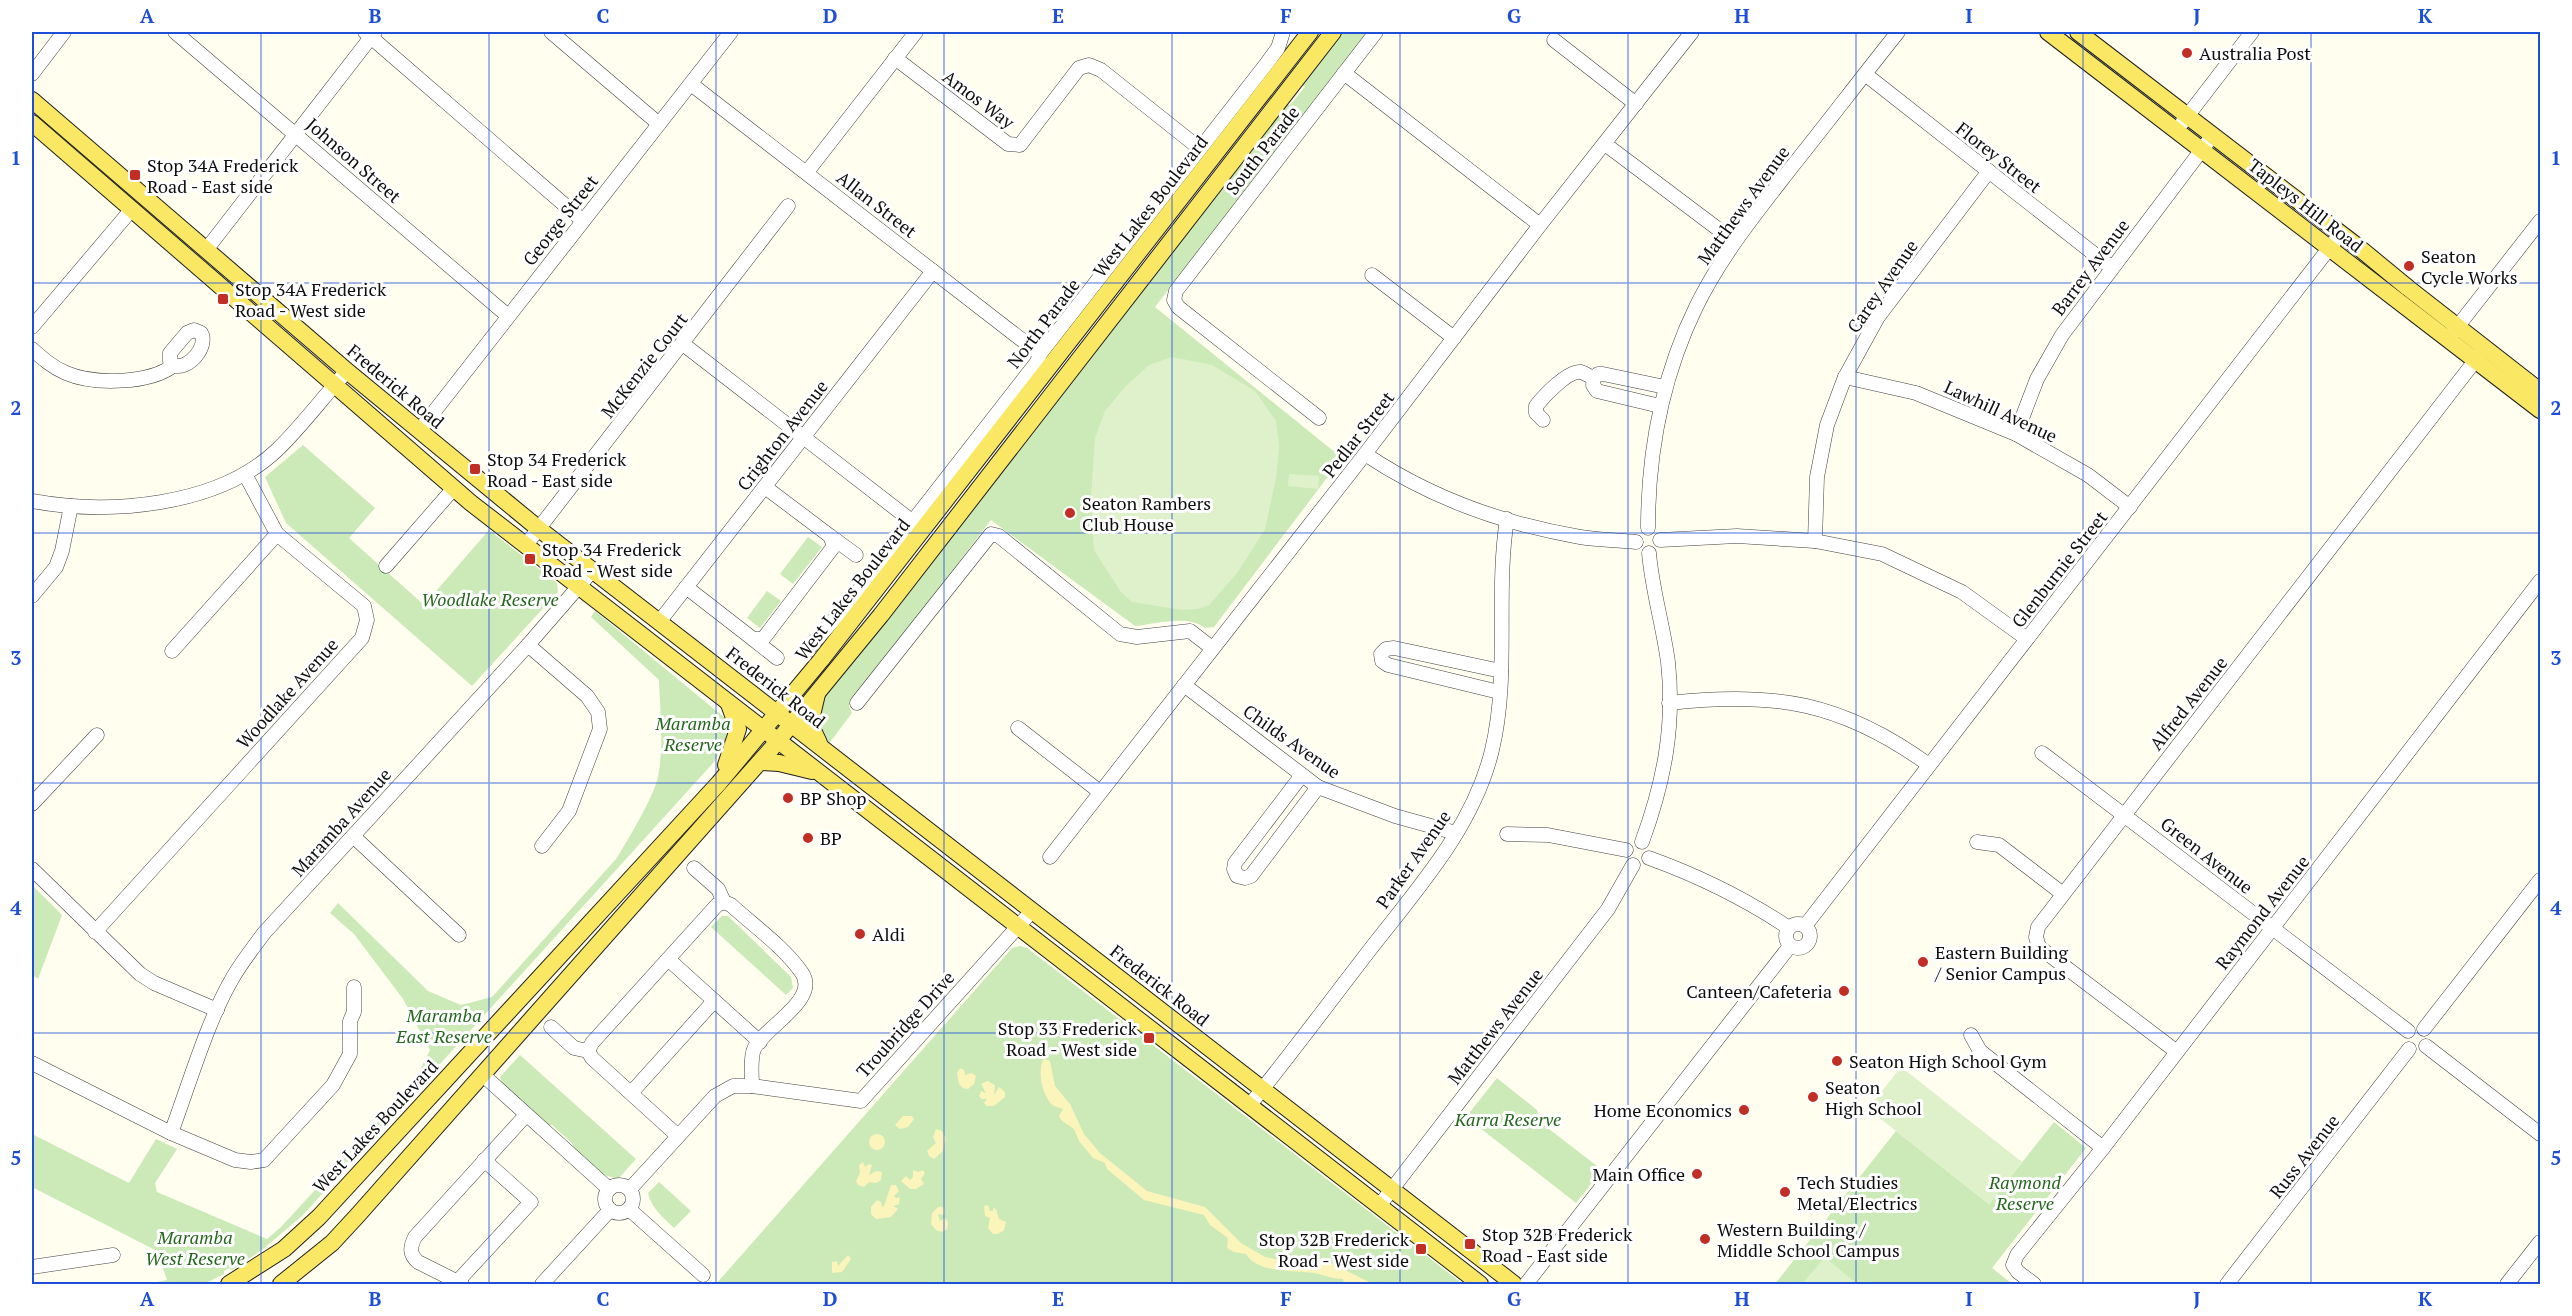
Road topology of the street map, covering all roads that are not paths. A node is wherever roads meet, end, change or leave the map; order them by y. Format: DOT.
graph roads {
  1 [pos="64,32"];
  2 [pos="175,32"];
  3 [pos="551,32"];
  4 [pos="731,32"];
  5 [pos="916,32"];
  6 [pos="1283,32"];
  7 [pos="1310,32"];
  8 [pos="1334,32"];
  9 [pos="1376,32"];
  10 [pos="1692,32"];
  11 [pos="1898,32"];
  12 [pos="2048,32"];
  13 [pos="2080,32"];
  14 [pos="2252,32"];
  15 [pos="370,33"];
  16 [pos="1554,40"];
  17 [pos="2069,47"];
  18 [pos="895,57"];
  19 [pos="1344,73"];
  20 [pos="32,74"];
  21 [pos="1865,74"];
  22 [pos="691,84"];
  23 [pos="32,100"];
  24 [pos="1636,104"];
  25 [pos="2187,115"];
  26 [pos="32,123"];
  27 [pos="659,124"];
  28 [pos="2176,130"];
  29 [pos="296,134"];
  30 [pos="2213,135"];
  31 [pos="1605,144"];
  32 [pos="1199,148"];
  33 [pos="2202,150"];
  34 [pos="1989,171"];
  35 [pos="807,172"];
  36 [pos="788,206"];
  37 [pos="132,209"];
  38 [pos="582,220"];
  39 [pos="2541,220"];
  40 [pos="1540,225"];
  41 [pos="2341,234"];
  42 [pos="1734,241"];
  43 [pos="2330,248"];
  44 [pos="206,250"];
  45 [pos="2112,268"];
  46 [pos="933,271"];
  47 [pos="1372,275"];
  48 [pos="508,316"];
  49 [pos="32,327"];
  50 [pos="2452,333"];
  51 [pos="1454,338"];
  52 [pos="683,344"];
  53 [pos="32,349"];
  54 [pos="1040,354"];
  55 [pos="2480,354"];
  56 [pos="174,365"];
  57 [pos="347,371"];
  58 [pos="1845,377"];
  59 [pos="1594,378"];
  60 [pos="334,385"];
  61 [pos="1665,387"];
  62 [pos="2541,391"];
  63 [pos="1660,406"];
  64 [pos="2541,410"];
  65 [pos="1319,418"];
  66 [pos="1543,420"];
  67 [pos="419,431"];
  68 [pos="2016,434"];
  69 [pos="803,437"];
  70 [pos="1365,454"];
  71 [pos="245,474"];
  72 [pos="765,487"];
  73 [pos="454,488"];
  74 [pos="32,501"];
  75 [pos="71,506"];
  76 [pos="2130,507"];
  77 [pos="1507,519"];
  78 [pos="913,522"];
  79 [pos="1648,528"];
  80 [pos="540,529"];
  81 [pos="277,534"];
  82 [pos="830,536"];
  83 [pos="1660,540"];
  84 [pos="1815,541"];
  85 [pos="1636,542"];
  86 [pos="526,546"];
  87 [pos="1649,553"];
  88 [pos="856,555"];
  89 [pos="386,566"];
  90 [pos="593,570"];
  91 [pos="2541,581"];
  92 [pos="579,587"];
  93 [pos="686,587"];
  94 [pos="32,596"];
  95 [pos="659,622"];
  96 [pos="822,631"];
  97 [pos="753,639"];
  98 [pos="2027,639"];
  99 [pos="528,645"];
  100 [pos="1212,648"];
  101 [pos="172,651"];
  102 [pos="806,651"];
  103 [pos="777,658"];
  104 [pos="821,660"];
  105 [pos="1501,671"];
  106 [pos="1184,685"];
  107 [pos="747,689"];
  108 [pos="818,690"];
  109 [pos="794,692"];
  110 [pos="1499,692"];
  111 [pos="857,703"];
  112 [pos="1669,703"];
  113 [pos="729,704"];
  114 [pos="777,712"];
  115 [pos="791,723"];
  116 [pos="1018,728"];
  117 [pos="763,729"];
  118 [pos="97,735"];
  119 [pos="778,741"];
  120 [pos="820,745"];
  121 [pos="2042,753"];
  122 [pos="760,762"];
  123 [pos="1929,765"];
  124 [pos="819,772"];
  125 [pos="1302,775"];
  126 [pos="719,783"];
  127 [pos="1318,787"];
  128 [pos="1100,792"];
  129 [pos="32,804"];
  130 [pos="2124,814"];
  131 [pos="1456,833"];
  132 [pos="1507,834"];
  133 [pos="354,836"];
  134 [pos="1642,842"];
  135 [pos="1977,842"];
  136 [pos="542,846"];
  137 [pos="1626,850"];
  138 [pos="1050,857"];
  139 [pos="1649,858"];
  140 [pos="1633,865"];
  141 [pos="694,868"];
  142 [pos="32,869"];
  143 [pos="2541,880"];
  144 [pos="2063,894"];
  145 [pos="724,902"];
  146 [pos="1032,911"];
  147 [pos="1805,926"];
  148 [pos="1017,928"];
  149 [pos="1789,928"];
  150 [pos="2272,928"];
  151 [pos="95,932"];
  152 [pos="459,935"];
  153 [pos="1790,946"];
  154 [pos="668,959"];
  155 [pos="354,987"];
  156 [pos="714,1001"];
  157 [pos="217,1010"];
  158 [pos="551,1027"];
  159 [pos="2424,1029"];
  160 [pos="2408,1031"];
  161 [pos="1971,1035"];
  162 [pos="760,1042"];
  163 [pos="2426,1046"];
  164 [pos="2409,1049"];
  165 [pos="588,1051"];
  166 [pos="2177,1052"];
  167 [pos="32,1063"];
  168 [pos="483,1075"];
  169 [pos="752,1086"];
  170 [pos="1263,1089"];
  171 [pos="631,1093"];
  172 [pos="1249,1106"];
  173 [pos="526,1115"];
  174 [pos="171,1133"];
  175 [pos="2541,1134"];
  176 [pos="678,1136"];
  177 [pos="2103,1148"];
  178 [pos="484,1160"];
  179 [pos="609,1189"];
  180 [pos="630,1189"];
  181 [pos="1392,1189"];
  182 [pos="1378,1206"];
  183 [pos="629,1209"];
  184 [pos="610,1210"];
  185 [pos="2541,1242"];
  186 [pos="113,1255"];
  187 [pos="32,1264"];
  188 [pos="703,1275"];
  189 [pos="460,1283"];
  190 [pos="229,1284"];
  191 [pos="280,1284"];
  192 [pos="542,1284"];
  193 [pos="1480,1284"];
  194 [pos="1514,1284"];
  195 [pos="1526,1284"];
  196 [pos="2034,1284"];
  197 [pos="2227,1284"];
  198 [pos="2507,1284"];
  1 -- 20 [label="street"];
  2 -- 29 [label="street, Johnson Street"];
  3 -- 27 [label="street"];
  4 -- 22 [label="street, George Street"];
  5 -- 18 [label="street"];
  6 -- 32 [label="street, North Parade"];
  7 -- 104 [label="main road, West Lakes Boulevard"];
  8 -- 108 [label="main road, West Lakes Boulevard"];
  9 -- 19 [label="street, South Parade"];
  10 -- 24 [label="street, Pedlar Street"];
  11 -- 21 [label="street, Matthews Avenue"];
  12 -- 17 [label="main road, Tapleys Hill Road"];
  13 -- 17 [label="street"];
  13 -- 25 [label="main road, Tapleys Hill Road"];
  14 -- 25 [label="street"];
  15 -- 29 [label="street"];
  15 -- 38 [label="street"];
  16 -- 24 [label="street"];
  17 -- 28 [label="main road, Tapleys Hill Road"];
  18 -- 32 [label="street, Amos Way"];
  18 -- 35 [label="street"];
  19 -- 40 [label="street"];
  19 -- 65 [label="street, South Parade"];
  21 -- 34 [label="street, Florey Street"];
  21 -- 42 [label="street, Matthews Avenue"];
  22 -- 27 [label="street, George Street"];
  22 -- 35 [label="street, Allan Street"];
  23 -- 44 [label="main road, Frederick Road"];
  24 -- 31 [label="street, Pedlar Street"];
  25 -- 28 [label="street"];
  25 -- 30 [label="main road, Tapleys Hill Road"];
  26 -- 37 [label="main road"];
  27 -- 38 [label="street, George Street"];
  28 -- 33 [label="main road, Tapleys Hill Road"];
  29 -- 44 [label="street"];
  29 -- 48 [label="street, Johnson Street"];
  30 -- 33 [label="street, Barrey Avenue"];
  30 -- 41 [label="main road, Tapleys Hill Road"];
  31 -- 40 [label="street, Pedlar Street"];
  31 -- 42 [label="street"];
  32 -- 54 [label="street, North Parade"];
  33 -- 43 [label="main road, Tapleys Hill Road"];
  33 -- 45 [label="street, Barrey Avenue"];
  34 -- 45 [label="street, Florey Street"];
  34 -- 58 [label="street, Carey Avenue"];
  35 -- 46 [label="street, Allan Street"];
  36 -- 52 [label="street, McKenzie Court"];
  37 -- 49 [label="street"];
  37 -- 60 [label="main road"];
  38 -- 48 [label="street, George Street"];
  39 -- 50 [label="street"];
  40 -- 51 [label="street, Pedlar Street"];
  41 -- 43 [label="street, Glenburnie Street"];
  41 -- 50 [label="main road, Tapleys Hill Road"];
  42 -- 61 [label="street, Matthews Avenue"];
  43 -- 50 [label="main road, Tapleys Hill Road"];
  43 -- 76 [label="street, Glenburnie Street"];
  44 -- 57 [label="main road, Frederick Road"];
  45 -- 68 [label="street, Barrey Avenue"];
  46 -- 54 [label="street, Allan Street"];
  46 -- 69 [label="street, Crighton Avenue"];
  47 -- 51 [label="street"];
  48 -- 67 [label="street, George Street"];
  50 -- 55 [label="main road, Tapleys Hill Road"];
  51 -- 70 [label="street, Pedlar Street"];
  52 -- 69 [label="street"];
  52 -- 80 [label="street, McKenzie Court"];
  53 -- 56 [label="street"];
  54 -- 78 [label="street, North Parade"];
  55 -- 62 [label="main road, Tapleys Hill Road"];
  55 -- 64 [label="main road, Tapleys Hill Road"];
  55 -- 130 [label="street, Alfred Avenue"];
  57 -- 60 [label="street"];
  57 -- 67 [label="main road, Frederick Road"];
  58 -- 68 [label="street, Lawhill Avenue"];
  58 -- 84 [label="street, Carey Avenue"];
  59 -- 61 [label="street"];
  59 -- 63 [label="street"];
  59 -- 66 [label="street"];
  60 -- 71 [label="street"];
  60 -- 73 [label="main road"];
  61 -- 63 [label="street, Matthews Avenue"];
  63 -- 79 [label="street, Matthews Avenue"];
  67 -- 80 [label="main road, Frederick Road"];
  68 -- 76 [label="street, Lawhill Avenue"];
  69 -- 72 [label="street, Crighton Avenue"];
  69 -- 78 [label="street"];
  70 -- 77 [label="street"];
  70 -- 100 [label="street, Pedlar Street"];
  71 -- 75 [label="street"];
  71 -- 81 [label="street, Woodlake Avenue"];
  72 -- 82 [label="street"];
  72 -- 93 [label="street, Crighton Avenue"];
  73 -- 86 [label="main road"];
  73 -- 89 [label="street"];
  74 -- 75 [label="street"];
  75 -- 94 [label="street"];
  76 -- 98 [label="street, Glenburnie Street"];
  77 -- 85 [label="street"];
  77 -- 105 [label="street, Parker Avenue"];
  78 -- 96 [label="street, North Parade"];
  79 -- 83 [label="street"];
  79 -- 85 [label="street"];
  80 -- 86 [label="street, McKenzie Court"];
  80 -- 90 [label="main road, Frederick Road"];
  81 -- 101 [label="street"];
  81 -- 151 [label="street, Woodlake Avenue"];
  82 -- 88 [label="street"];
  82 -- 97 [label="street"];
  83 -- 84 [label="street"];
  83 -- 87 [label="street"];
  84 -- 98 [label="street"];
  85 -- 87 [label="street"];
  86 -- 92 [label="main road"];
  87 -- 112 [label="street"];
  90 -- 92 [label="street, Maramba Avenue"];
  90 -- 95 [label="main road, Frederick Road"];
  91 -- 150 [label="street, Raymond Avenue"];
  92 -- 99 [label="street, Maramba Avenue"];
  92 -- 113 [label="main road"];
  93 -- 95 [label="street, Crighton Avenue"];
  93 -- 97 [label="street"];
  95 -- 107 [label="main road, Frederick Road"];
  96 -- 102 [label="street, North Parade"];
  96 -- 104 [label="street"];
  97 -- 103 [label="street"];
  98 -- 123 [label="street, Glenburnie Street"];
  99 -- 133 [label="street, Maramba Avenue"];
  99 -- 136 [label="street"];
  100 -- 106 [label="street, Pedlar Street"];
  100 -- 111 [label="street"];
  104 -- 109 [label="main road, West Lakes Boulevard"];
  105 -- 110 [label="street, Parker Avenue"];
  105 -- 110 [label="street"];
  106 -- 125 [label="street, Childs Avenue"];
  106 -- 128 [label="street, Pedlar Street"];
  107 -- 109 [label="main road"];
  107 -- 114 [label="main road, Frederick Road"];
  108 -- 115 [label="main road, West Lakes Boulevard"];
  108 -- 120 [label="main road"];
  109 -- 114 [label="main road, West Lakes Boulevard"];
  110 -- 131 [label="street, Parker Avenue"];
  112 -- 123 [label="street"];
  112 -- 134 [label="street"];
  113 -- 117 [label="main road"];
  113 -- 126 [label="main road"];
  114 -- 115 [label="main road, Frederick Road"];
  114 -- 117 [label="main road, West Lakes Boulevard"];
  115 -- 119 [label="main road, West Lakes Boulevard"];
  115 -- 120 [label="main road, Frederick Road"];
  116 -- 128 [label="street"];
  117 -- 119 [label="main road"];
  117 -- 126 [label="main road, West Lakes Boulevard"];
  118 -- 129 [label="street"];
  119 -- 122 [label="main road, West Lakes Boulevard"];
  119 -- 124 [label="main road"];
  120 -- 146 [label="main road, Frederick Road"];
  121 -- 130 [label="street, Green Avenue"];
  122 -- 124 [label="main road"];
  122 -- 168 [label="main road, West Lakes Boulevard"];
  123 -- 147 [label="street, Glenburnie Street"];
  124 -- 148 [label="main road"];
  125 -- 127 [label="street, Childs Avenue"];
  125 -- 127 [label="street"];
  126 -- 190 [label="main road, West Lakes Boulevard"];
  127 -- 131 [label="street, Childs Avenue"];
  128 -- 138 [label="street, Pedlar Street"];
  130 -- 144 [label="street, Alfred Avenue"];
  130 -- 150 [label="street, Green Avenue"];
  131 -- 170 [label="street, Parker Avenue"];
  132 -- 137 [label="street"];
  133 -- 152 [label="street"];
  133 -- 157 [label="street, Maramba Avenue"];
  134 -- 137 [label="street"];
  134 -- 139 [label="street"];
  135 -- 144 [label="street"];
  137 -- 140 [label="street"];
  139 -- 140 [label="street"];
  139 -- 149 [label="street"];
  140 -- 181 [label="street, Matthews Avenue"];
  141 -- 145 [label="street"];
  142 -- 151 [label="street"];
  143 -- 159 [label="street"];
  144 -- 166 [label="street, Alfred Avenue"];
  145 -- 154 [label="street"];
  145 -- 162 [label="street"];
  146 -- 148 [label="street"];
  146 -- 170 [label="main road, Frederick Road"];
  147 -- 149 [label="street"];
  147 -- 153 [label="street"];
  148 -- 169 [label="street, Troubridge Drive"];
  148 -- 172 [label="main road"];
  149 -- 153 [label="street"];
  150 -- 160 [label="street, Green Avenue"];
  150 -- 166 [label="street, Raymond Avenue"];
  151 -- 157 [label="street"];
  153 -- 195 [label="street"];
  154 -- 156 [label="street"];
  154 -- 165 [label="street"];
  155 -- 174 [label="street"];
  156 -- 162 [label="street"];
  156 -- 171 [label="street"];
  157 -- 174 [label="street, Maramba Avenue"];
  158 -- 165 [label="street"];
  159 -- 160 [label="street"];
  159 -- 163 [label="street"];
  160 -- 164 [label="street"];
  161 -- 177 [label="street"];
  162 -- 169 [label="street"];
  163 -- 164 [label="street"];
  163 -- 175 [label="street"];
  164 -- 197 [label="street, Russ Avenue"];
  165 -- 171 [label="street"];
  166 -- 177 [label="street, Raymond Avenue"];
  167 -- 174 [label="street"];
  168 -- 173 [label="street"];
  168 -- 191 [label="main road, West Lakes Boulevard"];
  169 -- 176 [label="street, Troubridge Drive"];
  170 -- 172 [label="street, Parker Avenue"];
  170 -- 181 [label="main road, Frederick Road"];
  171 -- 176 [label="street"];
  172 -- 182 [label="main road"];
  173 -- 178 [label="street"];
  173 -- 179 [label="street"];
  176 -- 180 [label="street, Troubridge Drive"];
  177 -- 196 [label="street, Raymond Avenue"];
  178 -- 189 [label="street"];
  178 -- 189 [label="street"];
  179 -- 180 [label="street"];
  179 -- 184 [label="street"];
  180 -- 183 [label="street"];
  181 -- 182 [label="street, Matthews Avenue"];
  181 -- 194 [label="main road, Frederick Road"];
  182 -- 193 [label="main road"];
  183 -- 184 [label="street"];
  183 -- 188 [label="street"];
  184 -- 192 [label="street"];
  185 -- 198 [label="street"];
  186 -- 187 [label="street"];
}
